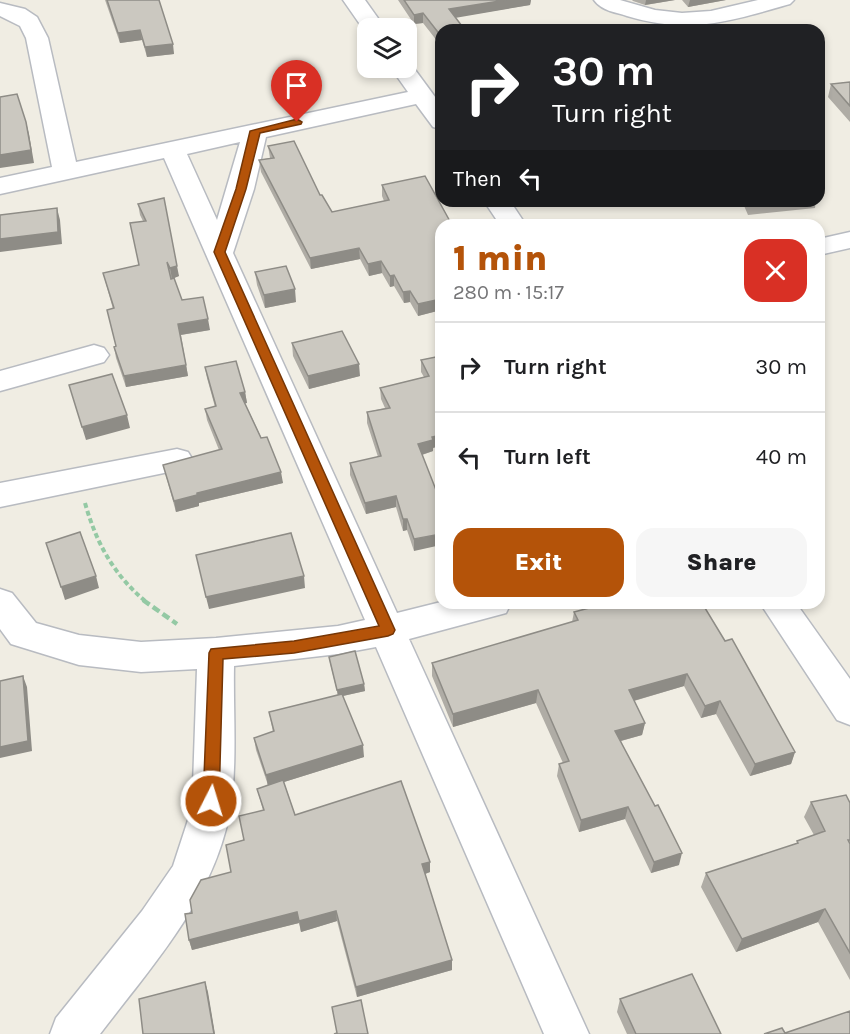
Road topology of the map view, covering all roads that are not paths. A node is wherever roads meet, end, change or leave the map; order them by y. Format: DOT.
graph roads {
  1 [pos="354,0"];
  2 [pos="605,0"];
  3 [pos="783,0"];
  4 [pos="0,9"];
  5 [pos="367,18"];
  6 [pos="410,78"];
  7 [pos="423,96"];
  8 [pos="435,113"];
  9 [pos="255,131"];
  10 [pos="172,148"];
  11 [pos="65,170"];
  12 [pos="0,186"];
  13 [pos="850,240"];
  14 [pos="825,246"];
  15 [pos="220,252"];
  16 [pos="94,355"];
  17 [pos="0,381"];
  18 [pos="177,460"];
  19 [pos="0,495"];
  20 [pos="0,603"];
  21 [pos="470,609"];
  22 [pos="781,609"];
  23 [pos="388,630"];
  24 [pos="216,653"];
  25 [pos="850,709"];
  26 [pos="72,1034"];
  27 [pos="567,1034"];
  1 -- 5 [label="street"];
  2 -- 3 [label="street"];
  4 -- 11 [label="street"];
  6 -- 7 [label="street"];
  7 -- 8 [label="street"];
  7 -- 9 [label="street"];
  9 -- 10 [label="street"];
  9 -- 15 [label="street"];
  10 -- 11 [label="street"];
  10 -- 15 [label="street"];
  11 -- 12 [label="street"];
  13 -- 14 [label="street"];
  15 -- 23 [label="street"];
  16 -- 17 [label="street"];
  18 -- 19 [label="street"];
  20 -- 24 [label="street"];
  21 -- 23 [label="street"];
  22 -- 25 [label="street"];
  23 -- 24 [label="street"];
  23 -- 27 [label="street"];
  24 -- 26 [label="street"];
}
